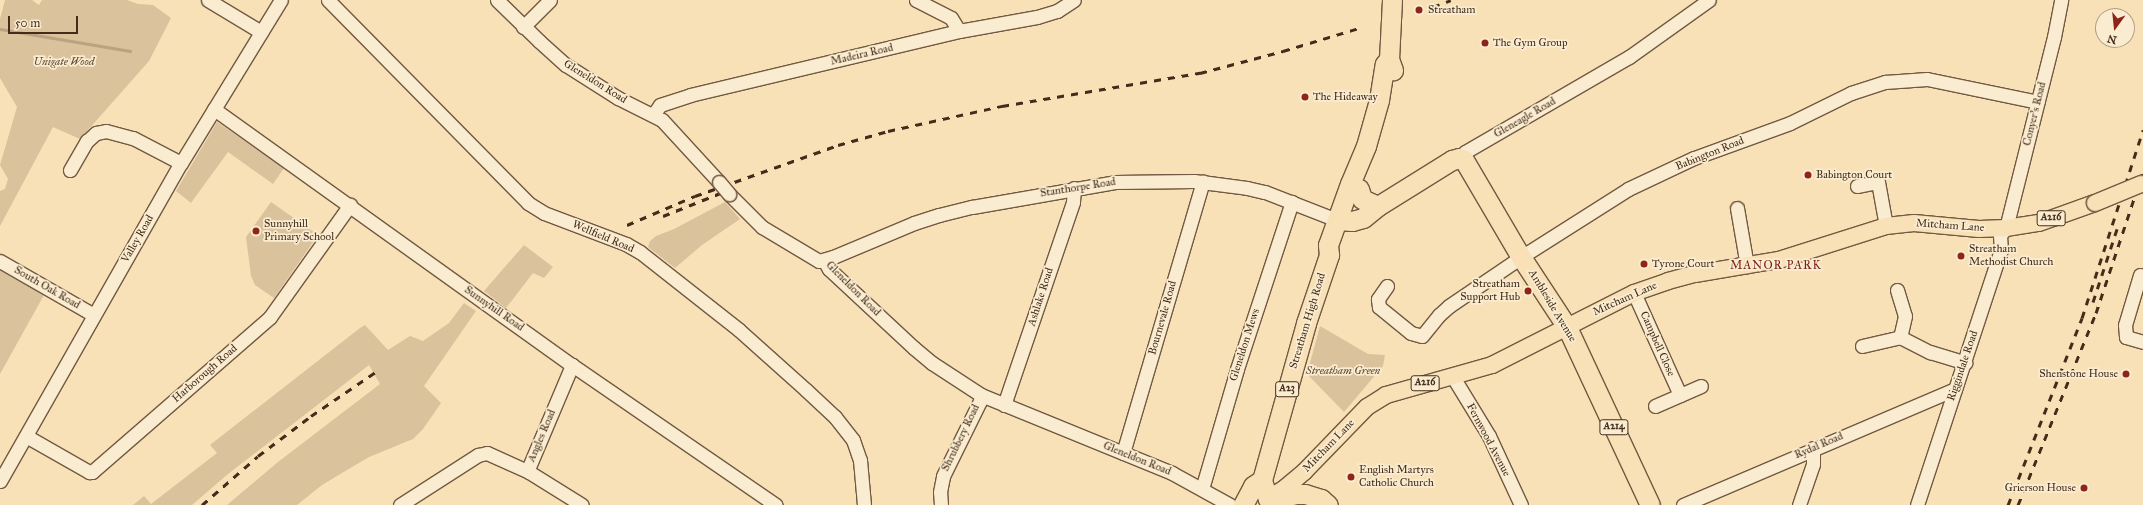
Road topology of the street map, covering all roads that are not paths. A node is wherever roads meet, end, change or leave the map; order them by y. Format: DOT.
graph roads {
  1 [pos="208,0"];
  2 [pos="281,0"];
  3 [pos="328,0"];
  4 [pos="497,0"];
  5 [pos="550,0"];
  6 [pos="916,0"];
  7 [pos="1074,0"];
  8 [pos="1392,0"];
  9 [pos="1710,0"];
  10 [pos="2062,0"];
  11 [pos="523,26"];
  12 [pos="959,31"];
  13 [pos="261,32"];
  14 [pos="1390,59"];
  15 [pos="2038,102"];
  16 [pos="214,109"];
  17 [pos="653,115"];
  18 [pos="1462,158"];
  19 [pos="181,163"];
  20 [pos="70,170"];
  21 [pos="1203,182"];
  22 [pos="2143,183"];
  23 [pos="1857,186"];
  24 [pos="1074,188"];
  25 [pos="1359,189"];
  26 [pos="1292,202"];
  27 [pos="350,205"];
  28 [pos="1378,206"];
  29 [pos="1737,208"];
  30 [pos="1342,220"];
  31 [pos="1886,226"];
  32 [pos="2006,228"];
  33 [pos="1521,257"];
  34 [pos="824,260"];
  35 [pos="0,261"];
  36 [pos="1747,266"];
  37 [pos="2140,275"];
  38 [pos="1387,286"];
  39 [pos="1898,290"];
  40 [pos="1634,293"];
  41 [pos="94,315"];
  42 [pos="1567,327"];
  43 [pos="1900,337"];
  44 [pos="2143,342"];
  45 [pos="1862,346"];
  46 [pos="1965,362"];
  47 [pos="572,365"];
  48 [pos="1453,377"];
  49 [pos="1700,386"];
  50 [pos="1955,389"];
  51 [pos="981,395"];
  52 [pos="1680,395"];
  53 [pos="1004,405"];
  54 [pos="1655,406"];
  55 [pos="26,436"];
  56 [pos="1813,448"];
  57 [pos="1123,453"];
  58 [pos="529,472"];
  59 [pos="1304,472"];
  60 [pos="1262,480"];
  61 [pos="0,481"];
  62 [pos="1202,489"];
  63 [pos="1265,502"];
  64 [pos="1324,502"];
  65 [pos="400,505"];
  66 [pos="582,505"];
  67 [pos="776,505"];
  68 [pos="864,505"];
  69 [pos="941,505"];
  70 [pos="1230,505"];
  71 [pos="1242,505"];
  72 [pos="1521,505"];
  73 [pos="1650,505"];
  74 [pos="1684,505"];
  75 [pos="1799,505"];
  76 [pos="1917,505"];
  1 -- 13 [label="street"];
  2 -- 13 [label="street, Valley Road"];
  3 -- 68 [label="street, Wellfield Road"];
  4 -- 11 [label="street, Gleneldon Road"];
  5 -- 11 [label="street"];
  6 -- 12 [label="street"];
  7 -- 12 [label="street, Madeira Road"];
  8 -- 14 [label="highway, Streatham High Road / A23"];
  9 -- 18 [label="street, Gleneagle Road"];
  10 -- 15 [label="street, Conyer's Road"];
  11 -- 17 [label="street, Gleneldon Road"];
  12 -- 17 [label="street, Madeira Road"];
  13 -- 16 [label="street, Valley Road"];
  14 -- 25 [label="highway, Streatham High Road / A23"];
  14 -- 30 [label="highway, Streatham High Road / A23"];
  15 -- 32 [label="street, Conyer's Road"];
  15 -- 33 [label="street, Babington Road"];
  16 -- 19 [label="street, Valley Road"];
  16 -- 27 [label="street, Sunnyhill Road"];
  17 -- 34 [label="street, Gleneldon Road, bridge"];
  18 -- 28 [label="highway, Gleneagle Road"];
  18 -- 33 [label="highway, Ambleside Avenue / A214"];
  19 -- 20 [label="street"];
  19 -- 41 [label="street, Valley Road"];
  21 -- 24 [label="street, Stanthorpe Road"];
  21 -- 26 [label="street, Stanthorpe Road"];
  21 -- 57 [label="street, Bournevale Road"];
  22 -- 32 [label="main road, Mitcham Lane / A216, bridge"];
  23 -- 31 [label="street"];
  24 -- 34 [label="street, Stanthorpe Road"];
  24 -- 53 [label="street, Ashlake Road"];
  25 -- 28 [label="highway"];
  25 -- 30 [label="highway, Streatham High Road / A23"];
  26 -- 30 [label="street, Stanthorpe Road"];
  26 -- 62 [label="street, Gleneldon Mews"];
  27 -- 47 [label="street, Sunnyhill Road"];
  27 -- 55 [label="street, Harborough Road"];
  28 -- 30 [label="highway, Gleneagle Road"];
  29 -- 36 [label="street"];
  30 -- 60 [label="highway, Streatham High Road / A23"];
  31 -- 32 [label="main road, Mitcham Lane / A216"];
  31 -- 36 [label="main road, Mitcham Lane / A216"];
  32 -- 46 [label="street, Riggindale Road"];
  33 -- 38 [label="street, Babington Road"];
  33 -- 42 [label="highway, Ambleside Avenue / A214"];
  34 -- 51 [label="street, Gleneldon Road"];
  35 -- 41 [label="street, South Oak Road"];
  36 -- 40 [label="main road, Mitcham Lane / A216"];
  37 -- 44 [label="street"];
  39 -- 43 [label="street"];
  40 -- 42 [label="main road, Mitcham Lane / A216"];
  40 -- 52 [label="street, Campbell Close"];
  41 -- 55 [label="street, Valley Road"];
  42 -- 48 [label="main road, Mitcham Lane / A216"];
  42 -- 73 [label="highway, Ambleside Avenue / A214"];
  43 -- 45 [label="street"];
  43 -- 46 [label="street"];
  46 -- 50 [label="street, Riggindale Road"];
  47 -- 58 [label="street, Angles Road"];
  47 -- 67 [label="street, Sunnyhill Road"];
  48 -- 59 [label="main road, Mitcham Lane / A216"];
  48 -- 72 [label="street, Fernwood Avenue"];
  49 -- 52 [label="street"];
  50 -- 56 [label="street, Rydal Road"];
  50 -- 76 [label="street, Riggindale Road"];
  51 -- 53 [label="street, Gleneldon Road"];
  51 -- 69 [label="street, Shrubbery Road"];
  52 -- 54 [label="street"];
  53 -- 57 [label="street, Gleneldon Road"];
  55 -- 61 [label="street, Valley Road"];
  56 -- 74 [label="street, Rydal Road"];
  56 -- 75 [label="street"];
  57 -- 62 [label="street, Gleneldon Road"];
  58 -- 65 [label="street"];
  58 -- 66 [label="street, Angles Road"];
  59 -- 63 [label="main road, Mitcham Lane / A216"];
  59 -- 64 [label="main road"];
  60 -- 63 [label="highway"];
  60 -- 71 [label="highway, Streatham High Road / A23"];
  62 -- 70 [label="street, Gleneldon Road"];
  63 -- 64 [label="highway"];
}
